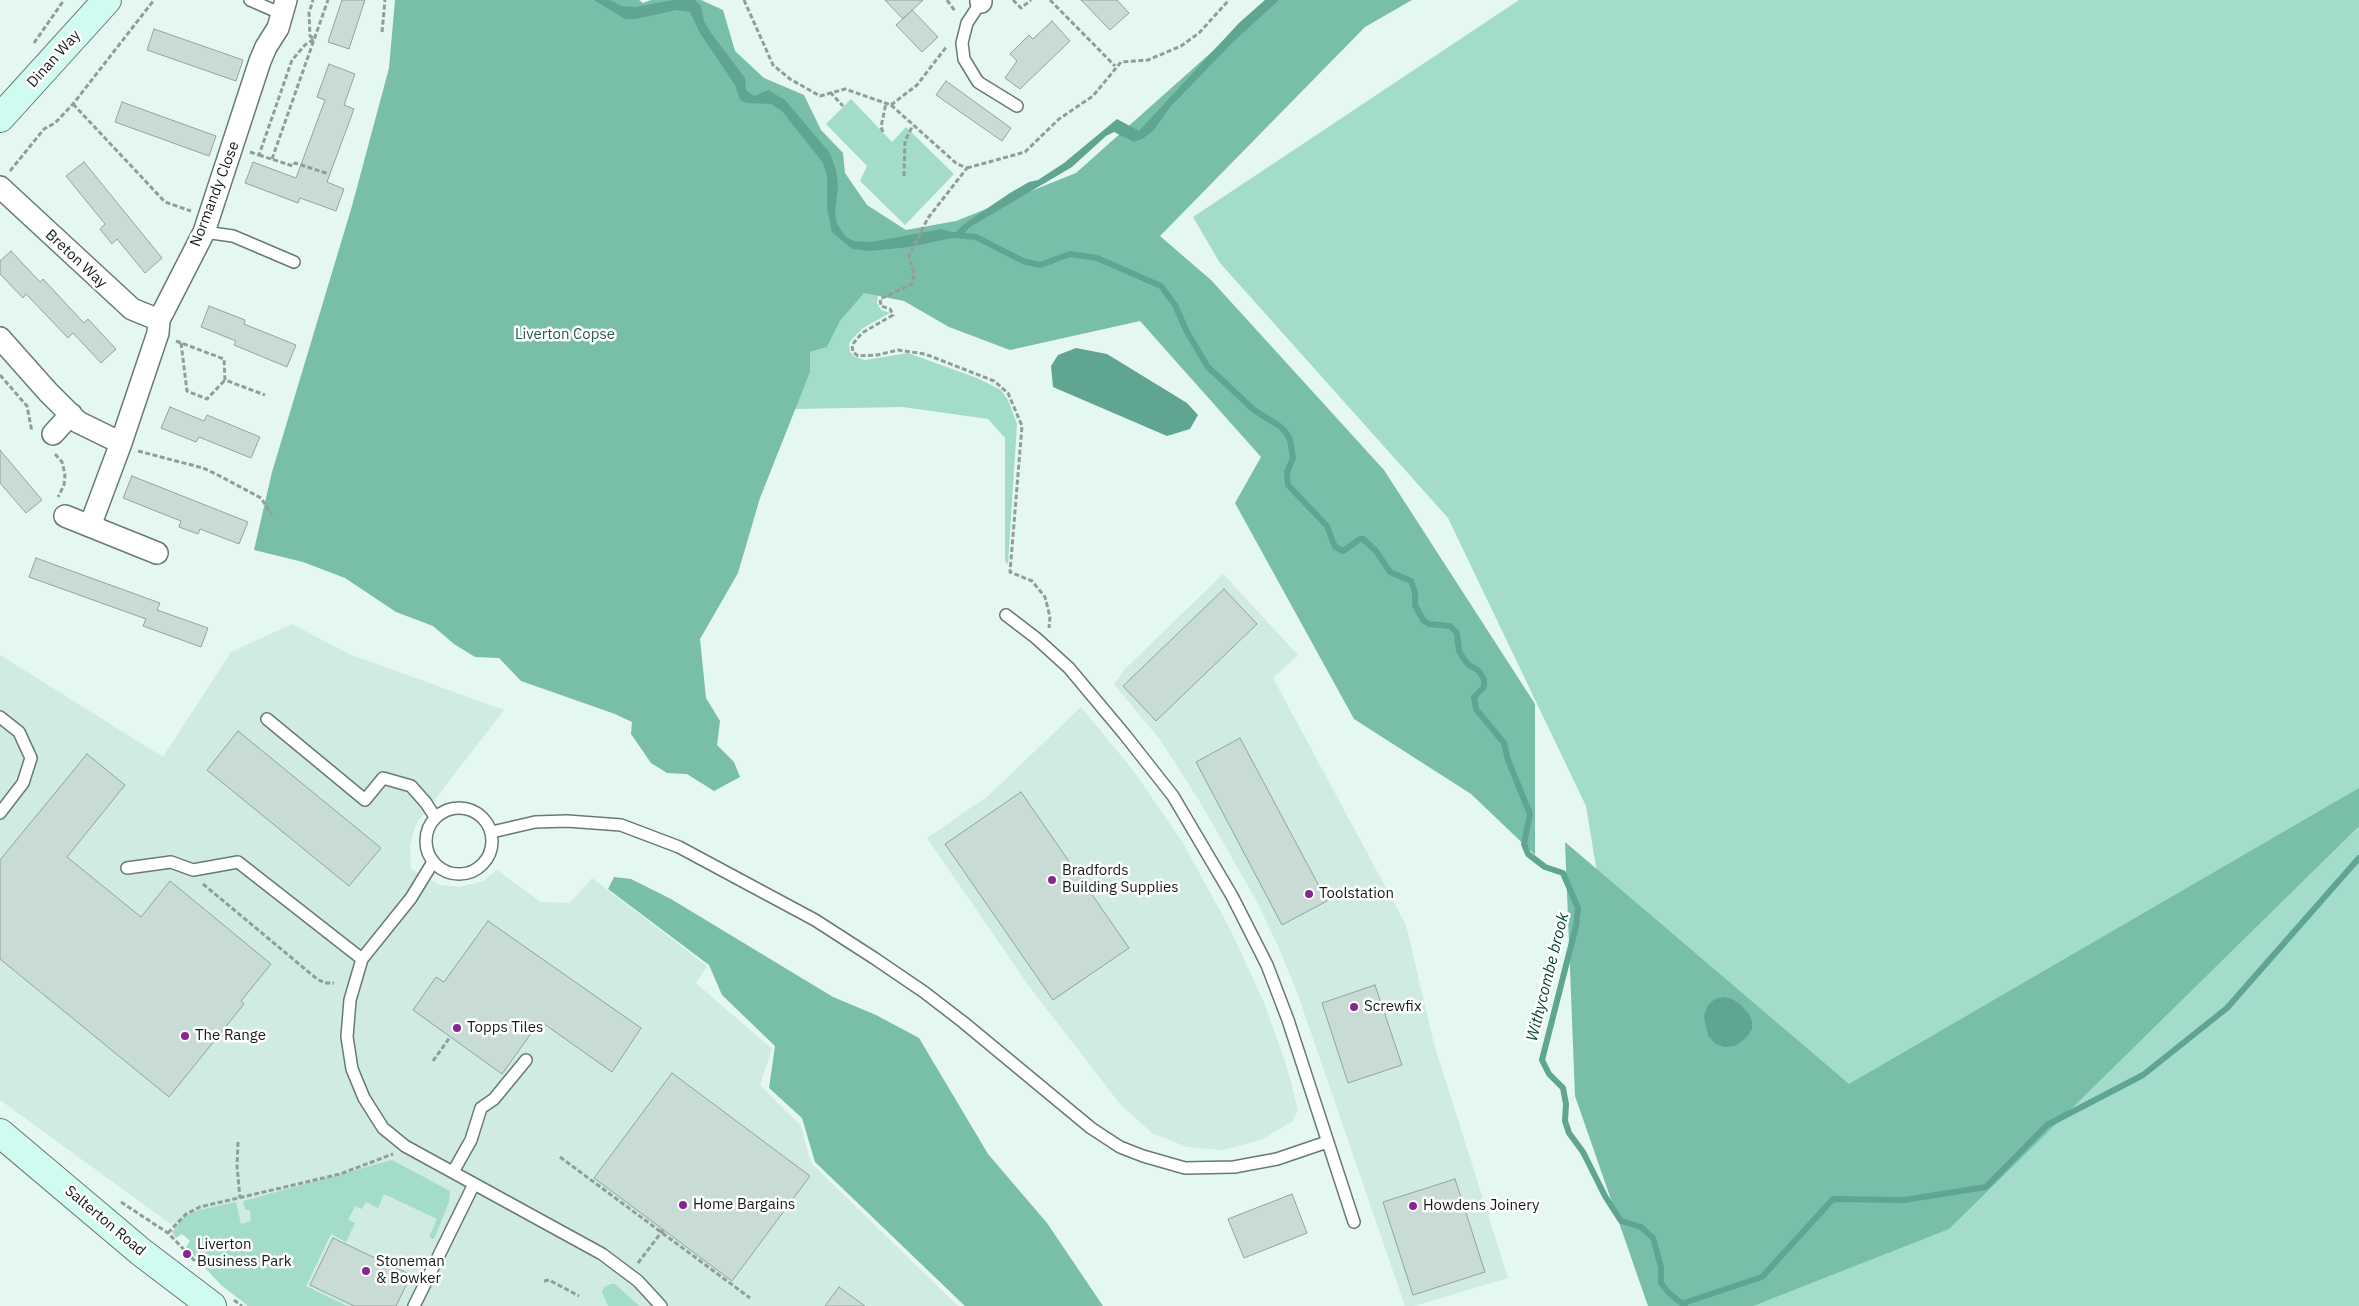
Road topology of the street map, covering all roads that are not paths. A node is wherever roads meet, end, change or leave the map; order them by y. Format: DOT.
graph roads {
  1 [pos="250,0"];
  2 [pos="981,1"];
  3 [pos="95,4"];
  4 [pos="284,7"];
  5 [pos="1017,106"];
  6 [pos="0,118"];
  7 [pos="3,181"];
  8 [pos="206,224"];
  9 [pos="294,262"];
  10 [pos="158,326"];
  11 [pos="0,338"];
  12 [pos="70,414"];
  13 [pos="53,434"];
  14 [pos="121,444"];
  15 [pos="66,516"];
  16 [pos="90,526"];
  17 [pos="157,554"];
  18 [pos="1006,615"];
  19 [pos="0,717"];
  20 [pos="267,718"];
  21 [pos="0,813"];
  22 [pos="435,817"];
  23 [pos="492,832"];
  24 [pos="433,862"];
  25 [pos="127,868"];
  26 [pos="362,959"];
  27 [pos="526,1060"];
  28 [pos="0,1133"];
  29 [pos="1327,1142"];
  30 [pos="452,1172"];
  31 [pos="474,1184"];
  32 [pos="1354,1222"];
  33 [pos="212,1306"];
  34 [pos="414,1306"];
  35 [pos="661,1306"];
  1 -- 4 [label="lane"];
  2 -- 5 [label="lane"];
  3 -- 6 [label="main road, Dinan Way"];
  4 -- 8 [label="street, Normandy Close"];
  7 -- 10 [label="street, Breton Way"];
  8 -- 9 [label="lane"];
  8 -- 10 [label="street, Normandy Close"];
  10 -- 14 [label="street, Normandy Close"];
  11 -- 12 [label="street"];
  12 -- 13 [label="street"];
  12 -- 14 [label="street"];
  14 -- 16 [label="street, Normandy Close"];
  15 -- 16 [label="street"];
  16 -- 17 [label="street"];
  18 -- 29 [label="lane"];
  19 -- 21 [label="lane"];
  20 -- 22 [label="lane"];
  22 -- 23 [label="lane"];
  22 -- 24 [label="lane"];
  23 -- 24 [label="lane"];
  23 -- 29 [label="lane"];
  24 -- 26 [label="lane"];
  25 -- 26 [label="lane"];
  26 -- 30 [label="lane"];
  27 -- 30 [label="lane"];
  28 -- 33 [label="main road, Salterton Road"];
  29 -- 32 [label="lane"];
  30 -- 31 [label="lane"];
  31 -- 34 [label="lane"];
  31 -- 35 [label="lane"];
}
